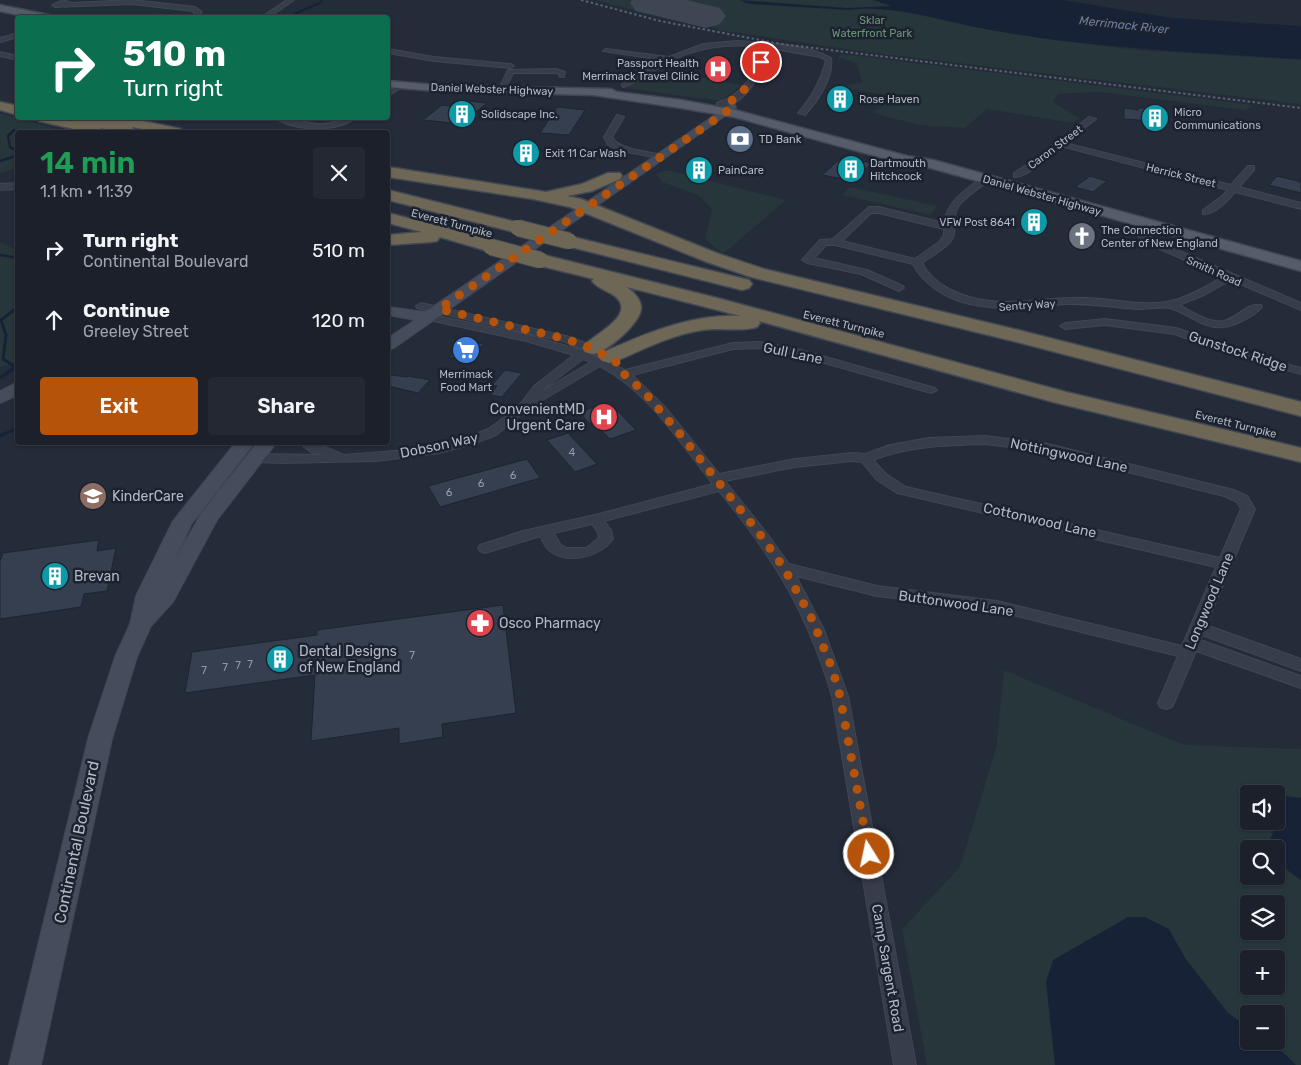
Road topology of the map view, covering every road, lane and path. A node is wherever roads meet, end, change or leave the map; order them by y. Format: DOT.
graph roads {
  1 [pos="291,0"];
  2 [pos="70,4"];
  3 [pos="0,8"];
  4 [pos="34,15"];
  5 [pos="199,15"];
  6 [pos="268,15"];
  7 [pos="15,36"];
  8 [pos="0,40"];
  9 [pos="766,46"];
  10 [pos="390,51"];
  11 [pos="606,51"];
  12 [pos="0,54"];
  13 [pos="418,56"];
  14 [pos="15,57"];
  15 [pos="671,59"];
  16 [pos="470,62"];
  17 [pos="512,66"];
  18 [pos="562,76"];
  19 [pos="390,84"];
  20 [pos="402,85"];
  21 [pos="624,85"];
  22 [pos="503,89"];
  23 [pos="390,93"];
  24 [pos="597,93"];
  25 [pos="0,98"];
  26 [pos="15,102"];
  27 [pos="664,102"];
  28 [pos="0,106"];
  29 [pos="724,108"];
  30 [pos="15,109"];
  31 [pos="802,113"];
  32 [pos="620,116"];
  33 [pos="1092,119"];
  34 [pos="52,120"];
  35 [pos="86,120"];
  36 [pos="120,120"];
  37 [pos="288,120"];
  38 [pos="346,120"];
  39 [pos="693,123"];
  40 [pos="95,130"];
  41 [pos="129,130"];
  42 [pos="167,130"];
  43 [pos="1060,144"];
  44 [pos="646,154"];
  45 [pos="661,157"];
  46 [pos="1251,168"];
  47 [pos="390,172"];
  48 [pos="1017,175"];
  49 [pos="614,176"];
  50 [pos="980,177"];
  51 [pos="15,186"];
  52 [pos="0,187"];
  53 [pos="1233,189"];
  54 [pos="533,194"];
  55 [pos="390,196"];
  56 [pos="582,205"];
  57 [pos="1301,206"];
  58 [pos="390,207"];
  59 [pos="1206,212"];
  60 [pos="390,219"];
  61 [pos="1147,224"];
  62 [pos="948,227"];
  63 [pos="510,237"];
  64 [pos="391,240"];
  65 [pos="835,242"];
  66 [pos="551,248"];
  67 [pos="917,262"];
  68 [pos="1301,266"];
  69 [pos="1229,277"];
  70 [pos="900,288"];
  71 [pos="390,302"];
  72 [pos="1170,304"];
  73 [pos="1257,307"];
  74 [pos="1301,307"];
  75 [pos="390,311"];
  76 [pos="425,312"];
  77 [pos="1184,313"];
  78 [pos="1065,326"];
  79 [pos="390,329"];
  80 [pos="1176,331"];
  81 [pos="390,343"];
  82 [pos="875,348"];
  83 [pos="595,356"];
  84 [pos="1301,371"];
  85 [pos="624,374"];
  86 [pos="15,389"];
  87 [pos="931,390"];
  88 [pos="0,398"];
  89 [pos="525,405"];
  90 [pos="1301,409"];
  91 [pos="1301,424"];
  92 [pos="1301,441"];
  93 [pos="309,445"];
  94 [pos="260,446"];
  95 [pos="1301,455"];
  96 [pos="373,457"];
  97 [pos="866,458"];
  98 [pos="718,482"];
  99 [pos="1242,499"];
  100 [pos="595,520"];
  101 [pos="547,530"];
  102 [pos="485,548"];
  103 [pos="1225,564"];
  104 [pos="784,568"];
  105 [pos="1198,628"];
  106 [pos="1189,648"];
  107 [pos="1301,665"];
  108 [pos="1301,682"];
  109 [pos="1166,703"];
  110 [pos="25,1065"];
  111 [pos="905,1065"];
  1 -- 6 [label="street"];
  2 -- 5 [label="street"];
  3 -- 4 [label="main road"];
  7 -- 8 [label="street"];
  9 -- 15 [label="street"];
  9 -- 29 [label="street"];
  9 -- 31 [label="street"];
  10 -- 13 [label="street"];
  11 -- 15 [label="street"];
  12 -- 14 [label="street"];
  13 -- 16 [label="street"];
  13 -- 16 [label="street"];
  15 -- 21 [label="street"];
  16 -- 17 [label="street"];
  17 -- 18 [label="street"];
  17 -- 22 [label="street"];
  19 -- 20 [label="main road, Daniel Webster Highway"];
  20 -- 22 [label="main road, Daniel Webster Highway"];
  20 -- 23 [label="street"];
  22 -- 24 [label="main road, Daniel Webster Highway"];
  24 -- 27 [label="main road, Daniel Webster Highway"];
  24 -- 29 [label="main road, Daniel Webster Highway"];
  25 -- 26 [label="highway"];
  27 -- 29 [label="main road, Daniel Webster Highway"];
  27 -- 39 [label="main road"];
  28 -- 30 [label="highway"];
  29 -- 39 [label="main road"];
  29 -- 45 [label="main road"];
  29 -- 50 [label="main road, Daniel Webster Highway"];
  32 -- 44 [label="street"];
  33 -- 43 [label="street, Caron Street"];
  34 -- 40 [label="highway"];
  35 -- 41 [label="highway"];
  36 -- 42 [label="highway"];
  37 -- 38 [label="street"];
  39 -- 44 [label="main road"];
  43 -- 48 [label="street, Caron Street"];
  43 -- 53 [label="street, Herrick Street"];
  44 -- 45 [label="street"];
  44 -- 49 [label="main road"];
  45 -- 56 [label="main road"];
  46 -- 53 [label="street"];
  47 -- 54 [label="highway"];
  49 -- 54 [label="highway"];
  49 -- 56 [label="main road"];
  50 -- 61 [label="main road, Daniel Webster Highway"];
  50 -- 62 [label="street"];
  51 -- 52 [label="street"];
  53 -- 57 [label="street, Herrick Street"];
  53 -- 59 [label="street"];
  54 -- 56 [label="highway"];
  55 -- 63 [label="highway, Everett Turnpike"];
  56 -- 63 [label="main road"];
  56 -- 66 [label="main road"];
  56 -- 90 [label="highway"];
  58 -- 63 [label="highway, Everett Turnpike"];
  60 -- 63 [label="highway"];
  61 -- 68 [label="main road, Daniel Webster Highway"];
  61 -- 69 [label="street, Smith Road"];
  62 -- 65 [label="street"];
  62 -- 67 [label="street"];
  63 -- 64 [label="highway"];
  63 -- 66 [label="highway, bridge"];
  63 -- 66 [label="highway, Everett Turnpike, bridge"];
  63 -- 76 [label="main road"];
  65 -- 67 [label="street"];
  65 -- 70 [label="street"];
  66 -- 76 [label="main road"];
  66 -- 82 [label="highway"];
  66 -- 83 [label="highway"];
  66 -- 91 [label="highway, Everett Turnpike"];
  66 -- 92 [label="highway, Everett Turnpike"];
  67 -- 72 [label="street, Sentry Way"];
  69 -- 72 [label="street, Sentry Way"];
  69 -- 74 [label="street, Smith Road"];
  71 -- 76 [label="main road"];
  72 -- 77 [label="street"];
  73 -- 77 [label="street"];
  75 -- 76 [label="main road"];
  76 -- 79 [label="main road"];
  76 -- 81 [label="main road"];
  76 -- 83 [label="street, Camp Sargent Road"];
  77 -- 80 [label="street, Gunstock Ridge"];
  78 -- 80 [label="street, Gunstock Ridge"];
  80 -- 84 [label="street, Gunstock Ridge"];
  82 -- 83 [label="highway"];
  82 -- 95 [label="highway"];
  83 -- 85 [label="street, Camp Sargent Road"];
  83 -- 89 [label="street, Dobson Way"];
  83 -- 89 [label="street, Dobson Way"];
  85 -- 87 [label="street, Gull Lane"];
  85 -- 98 [label="street, Camp Sargent Road"];
  86 -- 88 [label="main road"];
  89 -- 96 [label="street, Dobson Way"];
  93 -- 96 [label="street, Dobson Way"];
  94 -- 96 [label="street, Dobson Way"];
  94 -- 110 [label="main road, Continental Boulevard"];
  97 -- 98 [label="street, Nottingwood Lane"];
  97 -- 99 [label="street, Nottingwood Lane"];
  97 -- 103 [label="street, Cottonwood Lane"];
  98 -- 100 [label="street, Nottingwood Lane"];
  98 -- 104 [label="street, Camp Sargent Road"];
  99 -- 103 [label="street, Longwood Lane"];
  100 -- 101 [label="street, Nottingwood Lane"];
  100 -- 101 [label="street"];
  101 -- 102 [label="street, Nottingwood Lane"];
  103 -- 105 [label="street, Longwood Lane"];
  104 -- 106 [label="street, Buttonwood Lane"];
  104 -- 111 [label="street, Camp Sargent Road"];
  105 -- 106 [label="street, Longwood Lane"];
  105 -- 107 [label="street"];
  106 -- 108 [label="street, Buttonwood Lane"];
  106 -- 109 [label="street, Longwood Lane"];
}
